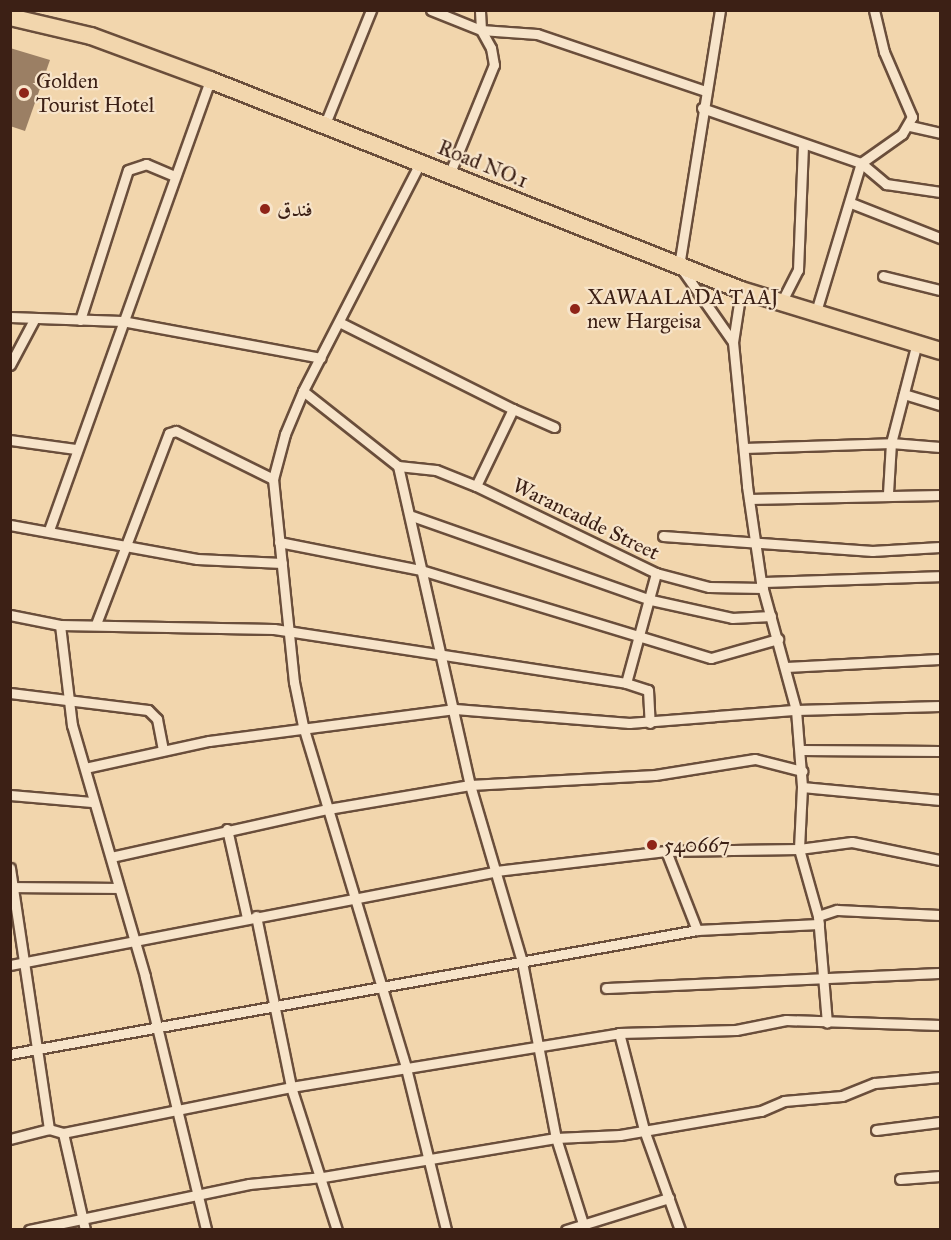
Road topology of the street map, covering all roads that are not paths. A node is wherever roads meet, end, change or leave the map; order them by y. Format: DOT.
graph roads {
  1 [pos="372,10"];
  2 [pos="431,10"];
  3 [pos="480,10"];
  4 [pos="720,10"];
  5 [pos="874,10"];
  6 [pos="10,17"];
  7 [pos="481,30"];
  8 [pos="210,80"];
  9 [pos="705,91"];
  10 [pos="702,108"];
  11 [pos="325,124"];
  12 [pos="910,126"];
  13 [pos="940,134"];
  14 [pos="803,144"];
  15 [pos="861,163"];
  16 [pos="420,164"];
  17 [pos="174,176"];
  18 [pos="449,176"];
  19 [pos="940,192"];
  20 [pos="851,203"];
  21 [pos="940,238"];
  22 [pos="679,265"];
  23 [pos="883,276"];
  24 [pos="741,290"];
  25 [pos="940,290"];
  26 [pos="781,303"];
  27 [pos="815,315"];
  28 [pos="10,317"];
  29 [pos="35,318"];
  30 [pos="81,320"];
  31 [pos="122,321"];
  32 [pos="341,323"];
  33 [pos="733,342"];
  34 [pos="916,346"];
  35 [pos="940,351"];
  36 [pos="321,358"];
  37 [pos="10,366"];
  38 [pos="303,391"];
  39 [pos="904,393"];
  40 [pos="940,405"];
  41 [pos="513,409"];
  42 [pos="554,427"];
  43 [pos="10,440"];
  44 [pos="891,443"];
  45 [pos="940,447"];
  46 [pos="744,448"];
  47 [pos="76,449"];
  48 [pos="398,466"];
  49 [pos="273,479"];
  50 [pos="476,486"];
  51 [pos="888,493"];
  52 [pos="940,495"];
  53 [pos="749,499"];
  54 [pos="412,516"];
  55 [pos="10,525"];
  56 [pos="49,530"];
  57 [pos="663,536"];
  58 [pos="279,542"];
  59 [pos="128,545"];
  60 [pos="754,545"];
  61 [pos="940,547"];
  62 [pos="282,563"];
  63 [pos="421,570"];
  64 [pos="656,573"];
  65 [pos="940,576"];
  66 [pos="762,585"];
  67 [pos="651,600"];
  68 [pos="10,615"];
  69 [pos="771,616"];
  70 [pos="96,624"];
  71 [pos="60,625"];
  72 [pos="288,631"];
  73 [pos="640,636"];
  74 [pos="778,639"];
  75 [pos="441,655"];
  76 [pos="940,659"];
  77 [pos="786,667"];
  78 [pos="626,683"];
  79 [pos="10,693"];
  80 [pos="69,703"];
  81 [pos="940,706"];
  82 [pos="455,709"];
  83 [pos="796,710"];
  84 [pos="650,723"];
  85 [pos="303,726"];
  86 [pos="163,750"];
  87 [pos="801,750"];
  88 [pos="940,751"];
  89 [pos="84,768"];
  90 [pos="802,771"];
  91 [pos="470,785"];
  92 [pos="802,787"];
  93 [pos="10,795"];
  94 [pos="940,800"];
  95 [pos="92,802"];
  96 [pos="328,809"];
  97 [pos="227,829"];
  98 [pos="799,849"];
  99 [pos="666,851"];
  100 [pos="111,857"];
  101 [pos="940,860"];
  102 [pos="10,868"];
  103 [pos="496,872"];
  104 [pos="12,887"];
  105 [pos="117,888"];
  106 [pos="354,897"];
  107 [pos="940,915"];
  108 [pos="251,917"];
  109 [pos="819,920"];
  110 [pos="697,930"];
  111 [pos="134,939"];
  112 [pos="522,962"];
  113 [pos="23,963"];
  114 [pos="10,964"];
  115 [pos="940,973"];
  116 [pos="825,980"];
  117 [pos="382,988"];
  118 [pos="606,988"];
  119 [pos="277,1007"];
  120 [pos="827,1023"];
  121 [pos="940,1024"];
  122 [pos="156,1025"];
  123 [pos="619,1033"];
  124 [pos="539,1045"];
  125 [pos="39,1047"];
  126 [pos="10,1054"];
  127 [pos="406,1068"];
  128 [pos="940,1077"];
  129 [pos="291,1087"];
  130 [pos="178,1112"];
  131 [pos="940,1122"];
  132 [pos="49,1129"];
  133 [pos="644,1130"];
  134 [pos="876,1130"];
  135 [pos="63,1133"];
  136 [pos="556,1138"];
  137 [pos="10,1139"];
  138 [pos="426,1160"];
  139 [pos="940,1176"];
  140 [pos="323,1178"];
  141 [pos="900,1179"];
  142 [pos="197,1194"];
  143 [pos="669,1198"];
  144 [pos="81,1219"];
  145 [pos="584,1228"];
  146 [pos="29,1230"];
  147 [pos="84,1230"];
  148 [pos="206,1230"];
  149 [pos="337,1230"];
  150 [pos="446,1230"];
  151 [pos="566,1230"];
  152 [pos="680,1230"];
  1 -- 11 [label="street"];
  2 -- 7 [label="street"];
  3 -- 7 [label="street"];
  4 -- 9 [label="street"];
  5 -- 12 [label="street"];
  6 -- 8 [label="highway, Road NO.1"];
  7 -- 9 [label="street"];
  7 -- 18 [label="street"];
  8 -- 11 [label="highway, Road NO.1"];
  8 -- 17 [label="street"];
  9 -- 10 [label="street"];
  10 -- 14 [label="street"];
  10 -- 22 [label="street"];
  11 -- 16 [label="highway, Road NO.1"];
  12 -- 13 [label="street"];
  12 -- 15 [label="street"];
  14 -- 15 [label="street"];
  14 -- 26 [label="street"];
  15 -- 19 [label="street"];
  15 -- 20 [label="street"];
  16 -- 18 [label="highway, Road NO.1"];
  16 -- 32 [label="street"];
  17 -- 30 [label="street"];
  17 -- 31 [label="street"];
  18 -- 22 [label="highway, Road NO.1"];
  20 -- 21 [label="street"];
  20 -- 27 [label="street"];
  22 -- 24 [label="highway, Road NO.1"];
  22 -- 33 [label="street"];
  23 -- 25 [label="street"];
  24 -- 26 [label="highway, Road NO.1"];
  24 -- 33 [label="street"];
  26 -- 27 [label="highway, Road NO.1"];
  27 -- 34 [label="highway, Road NO.1"];
  28 -- 29 [label="street"];
  29 -- 30 [label="street"];
  29 -- 37 [label="street"];
  30 -- 31 [label="street"];
  31 -- 36 [label="street"];
  31 -- 47 [label="street"];
  32 -- 36 [label="street"];
  32 -- 41 [label="street"];
  33 -- 46 [label="street"];
  34 -- 35 [label="highway, Road NO.1"];
  34 -- 39 [label="street"];
  36 -- 38 [label="street"];
  38 -- 48 [label="street"];
  38 -- 49 [label="street"];
  39 -- 40 [label="street"];
  39 -- 44 [label="street"];
  41 -- 42 [label="street"];
  41 -- 50 [label="street"];
  43 -- 47 [label="street"];
  44 -- 45 [label="street"];
  44 -- 46 [label="street"];
  44 -- 51 [label="street"];
  46 -- 53 [label="street"];
  47 -- 56 [label="street"];
  48 -- 50 [label="street, Warancadde Street"];
  48 -- 54 [label="street"];
  49 -- 58 [label="street"];
  49 -- 59 [label="street"];
  50 -- 64 [label="street, Warancadde Street"];
  51 -- 52 [label="street"];
  51 -- 53 [label="street"];
  53 -- 60 [label="street"];
  54 -- 63 [label="street"];
  54 -- 67 [label="street"];
  55 -- 56 [label="street"];
  56 -- 59 [label="street"];
  57 -- 60 [label="street"];
  58 -- 62 [label="street"];
  58 -- 63 [label="street"];
  59 -- 62 [label="street"];
  59 -- 70 [label="street"];
  60 -- 61 [label="street"];
  60 -- 66 [label="street"];
  62 -- 72 [label="street"];
  63 -- 73 [label="street"];
  63 -- 75 [label="street"];
  64 -- 66 [label="street, Warancadde Street"];
  64 -- 67 [label="street"];
  65 -- 66 [label="street, Warancadde Street"];
  66 -- 69 [label="street"];
  67 -- 69 [label="street"];
  67 -- 73 [label="street"];
  68 -- 71 [label="street"];
  69 -- 74 [label="street"];
  70 -- 71 [label="street"];
  70 -- 72 [label="street"];
  71 -- 80 [label="street"];
  72 -- 75 [label="street"];
  72 -- 85 [label="street"];
  73 -- 74 [label="street"];
  73 -- 78 [label="street"];
  74 -- 77 [label="street"];
  75 -- 78 [label="street"];
  75 -- 82 [label="street"];
  76 -- 77 [label="street"];
  77 -- 83 [label="street"];
  78 -- 84 [label="street"];
  79 -- 80 [label="street"];
  80 -- 86 [label="street"];
  80 -- 89 [label="street"];
  81 -- 83 [label="street"];
  82 -- 84 [label="street"];
  82 -- 85 [label="street"];
  82 -- 91 [label="street"];
  83 -- 84 [label="street"];
  83 -- 87 [label="street"];
  85 -- 86 [label="street"];
  85 -- 96 [label="street"];
  86 -- 89 [label="street"];
  87 -- 88 [label="street"];
  87 -- 90 [label="street"];
  89 -- 95 [label="street"];
  90 -- 91 [label="street"];
  90 -- 92 [label="street"];
  91 -- 96 [label="street"];
  91 -- 103 [label="street"];
  92 -- 94 [label="street"];
  92 -- 98 [label="street"];
  93 -- 95 [label="street"];
  95 -- 100 [label="street"];
  96 -- 97 [label="street"];
  96 -- 106 [label="street"];
  97 -- 100 [label="street"];
  97 -- 108 [label="street"];
  98 -- 99 [label="street"];
  98 -- 101 [label="street"];
  98 -- 109 [label="street"];
  99 -- 103 [label="street"];
  99 -- 110 [label="street"];
  100 -- 105 [label="street"];
  102 -- 104 [label="street"];
  103 -- 106 [label="street"];
  103 -- 112 [label="street"];
  104 -- 105 [label="street"];
  104 -- 113 [label="street"];
  105 -- 111 [label="street"];
  106 -- 108 [label="street"];
  106 -- 117 [label="street"];
  107 -- 109 [label="street"];
  108 -- 111 [label="street"];
  108 -- 119 [label="street"];
  109 -- 110 [label="street"];
  109 -- 116 [label="street"];
  110 -- 112 [label="street"];
  111 -- 113 [label="street"];
  111 -- 122 [label="street"];
  112 -- 117 [label="street"];
  112 -- 124 [label="street"];
  113 -- 114 [label="street"];
  113 -- 125 [label="street"];
  115 -- 116 [label="street"];
  116 -- 118 [label="street"];
  116 -- 120 [label="street"];
  117 -- 119 [label="street"];
  117 -- 127 [label="street"];
  119 -- 122 [label="street"];
  119 -- 129 [label="street"];
  120 -- 121 [label="street"];
  120 -- 123 [label="street"];
  122 -- 125 [label="street"];
  122 -- 130 [label="street"];
  123 -- 124 [label="street"];
  123 -- 133 [label="street"];
  124 -- 127 [label="street"];
  124 -- 136 [label="street"];
  125 -- 126 [label="street"];
  125 -- 132 [label="street"];
  127 -- 129 [label="street"];
  127 -- 138 [label="street"];
  128 -- 133 [label="street"];
  129 -- 130 [label="street"];
  129 -- 140 [label="street"];
  130 -- 135 [label="street"];
  130 -- 142 [label="street"];
  131 -- 134 [label="street"];
  132 -- 135 [label="street"];
  132 -- 137 [label="street"];
  133 -- 136 [label="street"];
  133 -- 143 [label="street"];
  135 -- 144 [label="street"];
  136 -- 138 [label="street"];
  136 -- 145 [label="street"];
  138 -- 140 [label="street"];
  138 -- 150 [label="street"];
  139 -- 141 [label="street"];
  140 -- 142 [label="street"];
  140 -- 149 [label="street"];
  142 -- 144 [label="street"];
  142 -- 148 [label="street"];
  143 -- 145 [label="street"];
  143 -- 152 [label="street"];
  144 -- 146 [label="street"];
  144 -- 147 [label="street"];
  145 -- 151 [label="street"];
}
